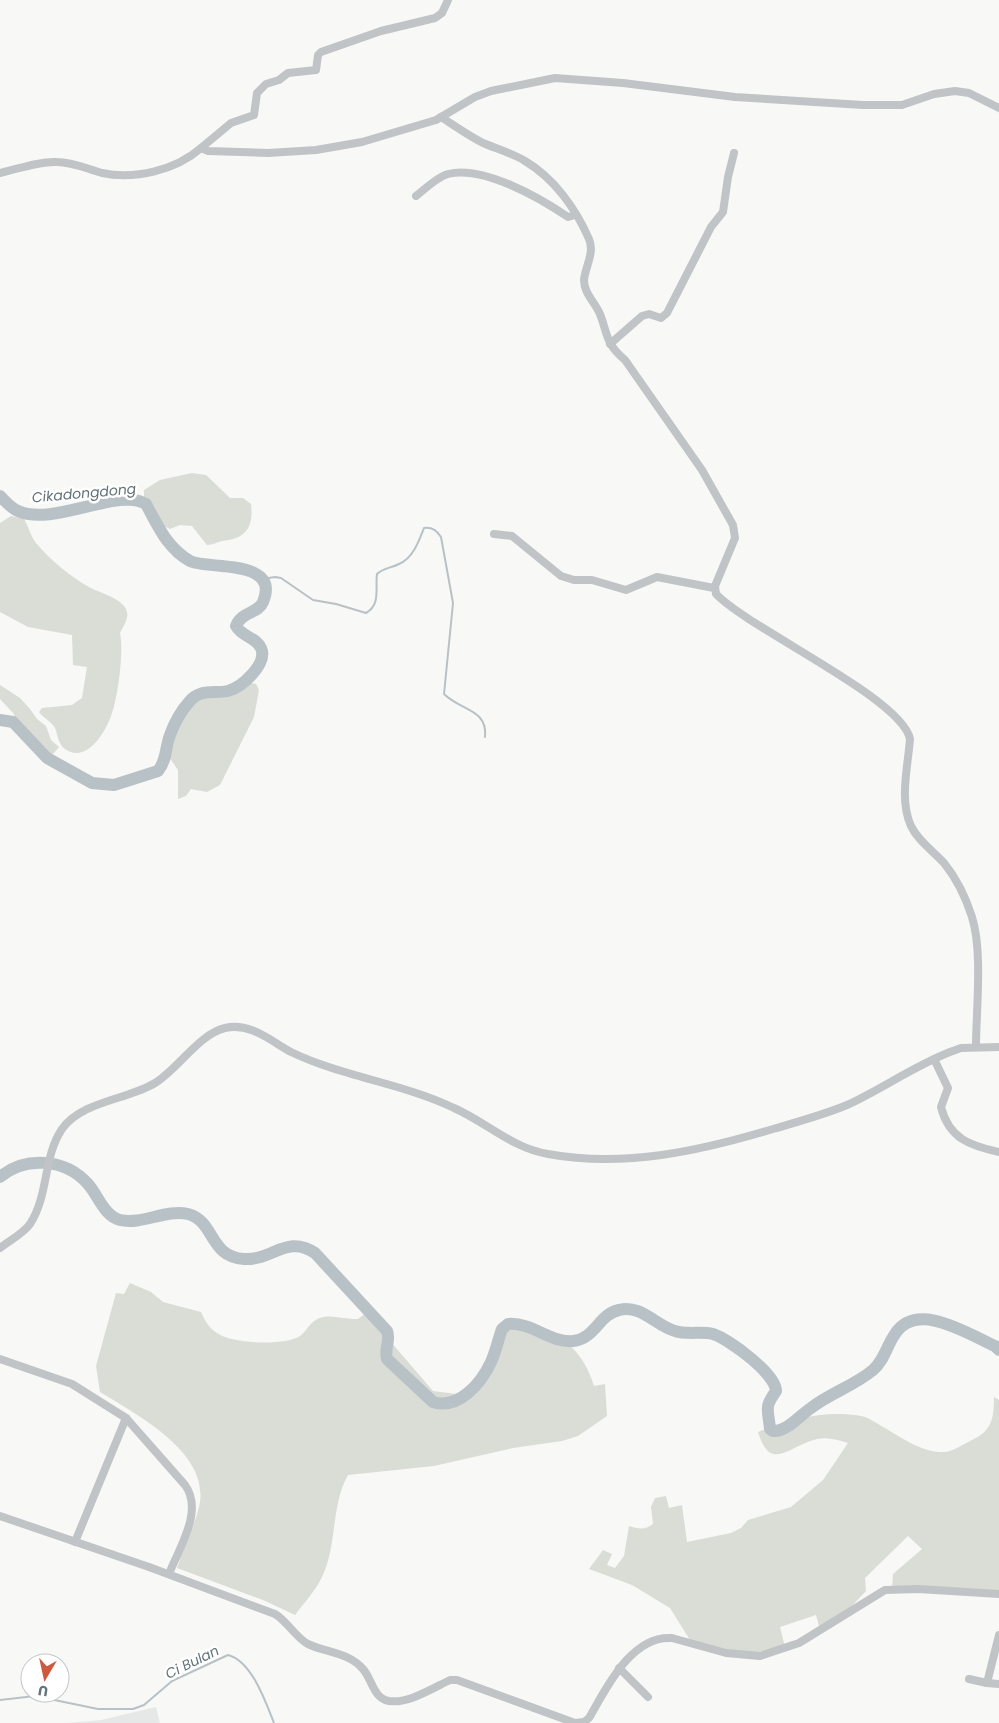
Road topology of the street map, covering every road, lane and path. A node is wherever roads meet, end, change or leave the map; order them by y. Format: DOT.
graph roads {
  1 [pos="448,0"];
  2 [pos="999,108"];
  3 [pos="441,117"];
  4 [pos="201,148"];
  5 [pos="734,153"];
  6 [pos="0,173"];
  7 [pos="416,196"];
  8 [pos="575,215"];
  9 [pos="610,344"];
  10 [pos="494,534"];
  11 [pos="714,588"];
  12 [pos="976,1047"];
  13 [pos="999,1047"];
  14 [pos="934,1060"];
  15 [pos="999,1152"];
  16 [pos="0,1248"];
  17 [pos="0,1359"];
  18 [pos="126,1418"];
  19 [pos="0,1516"];
  20 [pos="75,1542"];
  21 [pos="168,1574"];
  22 [pos="999,1594"];
  23 [pos="999,1635"];
  24 [pos="619,1668"];
  25 [pos="969,1679"];
  26 [pos="987,1683"];
  27 [pos="999,1684"];
  28 [pos="648,1697"];
  1 -- 4 [label="street"];
  2 -- 3 [label="street"];
  3 -- 4 [label="street"];
  3 -- 8 [label="street"];
  4 -- 6 [label="street"];
  5 -- 9 [label="street"];
  7 -- 8 [label="street"];
  8 -- 9 [label="street"];
  9 -- 11 [label="street"];
  10 -- 11 [label="street"];
  11 -- 12 [label="street"];
  12 -- 13 [label="street"];
  12 -- 14 [label="street"];
  14 -- 15 [label="street"];
  14 -- 16 [label="street"];
  17 -- 18 [label="street"];
  18 -- 20 [label="street"];
  18 -- 21 [label="street"];
  19 -- 20 [label="street"];
  20 -- 21 [label="street"];
  21 -- 24 [label="street"];
  22 -- 24 [label="street"];
  23 -- 26 [label="street"];
  24 -- 28 [label="street"];
  25 -- 26 [label="street"];
  26 -- 27 [label="street"];
}
